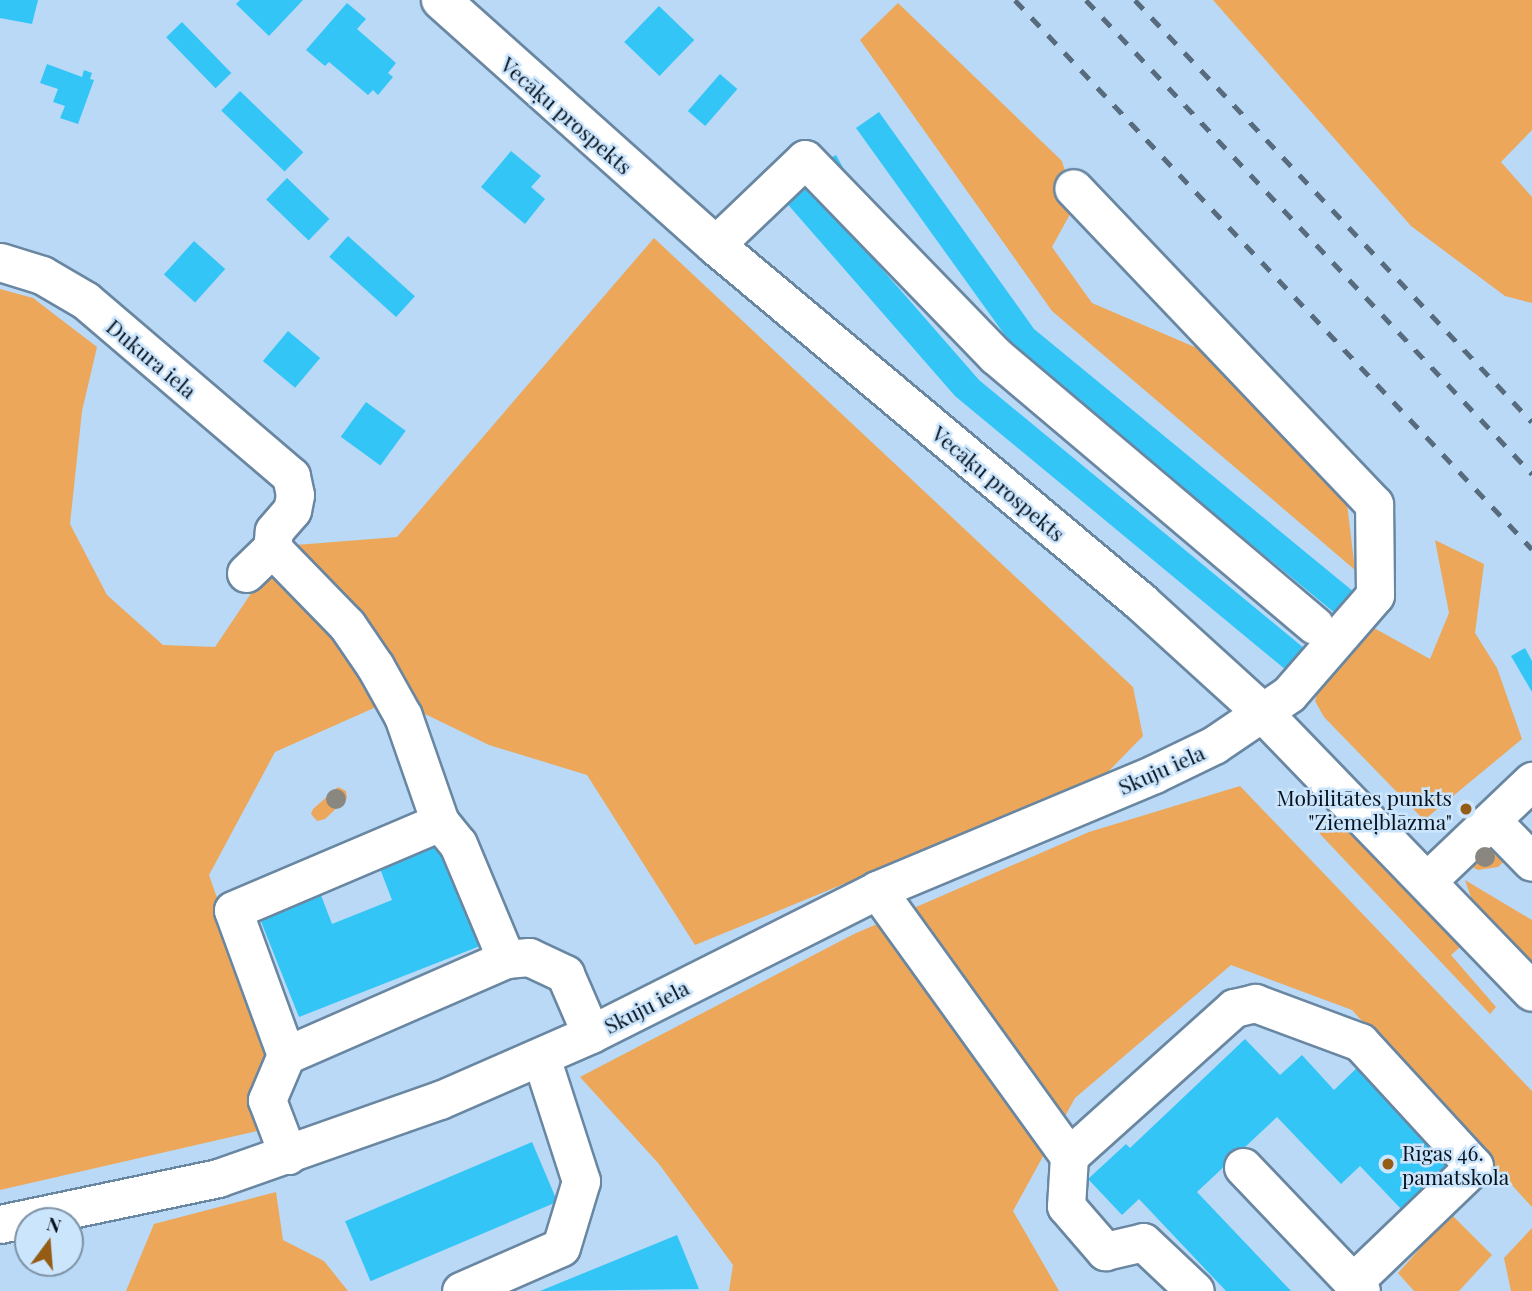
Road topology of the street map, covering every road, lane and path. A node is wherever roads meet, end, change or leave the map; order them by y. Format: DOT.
graph roads {
  1 [pos="440,0"];
  2 [pos="1073,188"];
  3 [pos="715,245"];
  4 [pos="0,262"];
  5 [pos="272,548"];
  6 [pos="246,573"];
  7 [pos="1314,625"];
  8 [pos="1264,713"];
  9 [pos="1532,781"];
  10 [pos="1492,821"];
  11 [pos="440,822"];
  12 [pos="1532,862"];
  13 [pos="1428,880"];
  14 [pos="877,890"];
  15 [pos="506,959"];
  16 [pos="1532,992"];
  17 [pos="591,1034"];
  18 [pos="286,1055"];
  19 [pos="541,1057"];
  20 [pos="288,1155"];
  21 [pos="1069,1156"];
  22 [pos="1244,1167"];
  23 [pos="0,1224"];
  24 [pos="1357,1287"];
  25 [pos="461,1291"];
  26 [pos="1195,1291"];
  1 -- 3 [label="main road, Vecāķu prospekts"];
  2 -- 8 [label="street, Skuju iela"];
  3 -- 7 [label="street"];
  3 -- 8 [label="main road, Vecāķu prospekts"];
  4 -- 5 [label="street, Dukura iela"];
  5 -- 6 [label="street"];
  5 -- 11 [label="street"];
  8 -- 13 [label="main road, Vecāķu prospekts"];
  8 -- 14 [label="street, Skuju iela"];
  9 -- 10 [label="street"];
  10 -- 12 [label="street"];
  10 -- 13 [label="street"];
  11 -- 15 [label="street"];
  11 -- 18 [label="street"];
  13 -- 16 [label="main road, Vecāķu prospekts"];
  14 -- 17 [label="street, Skuju iela"];
  14 -- 21 [label="street"];
  15 -- 17 [label="street"];
  15 -- 18 [label="street"];
  17 -- 19 [label="street, Skuju iela"];
  18 -- 20 [label="street"];
  19 -- 20 [label="street, Skuju iela"];
  19 -- 25 [label="street"];
  20 -- 23 [label="street, Skuju iela"];
  21 -- 24 [label="street"];
  21 -- 26 [label="street"];
  22 -- 24 [label="street"];
}
